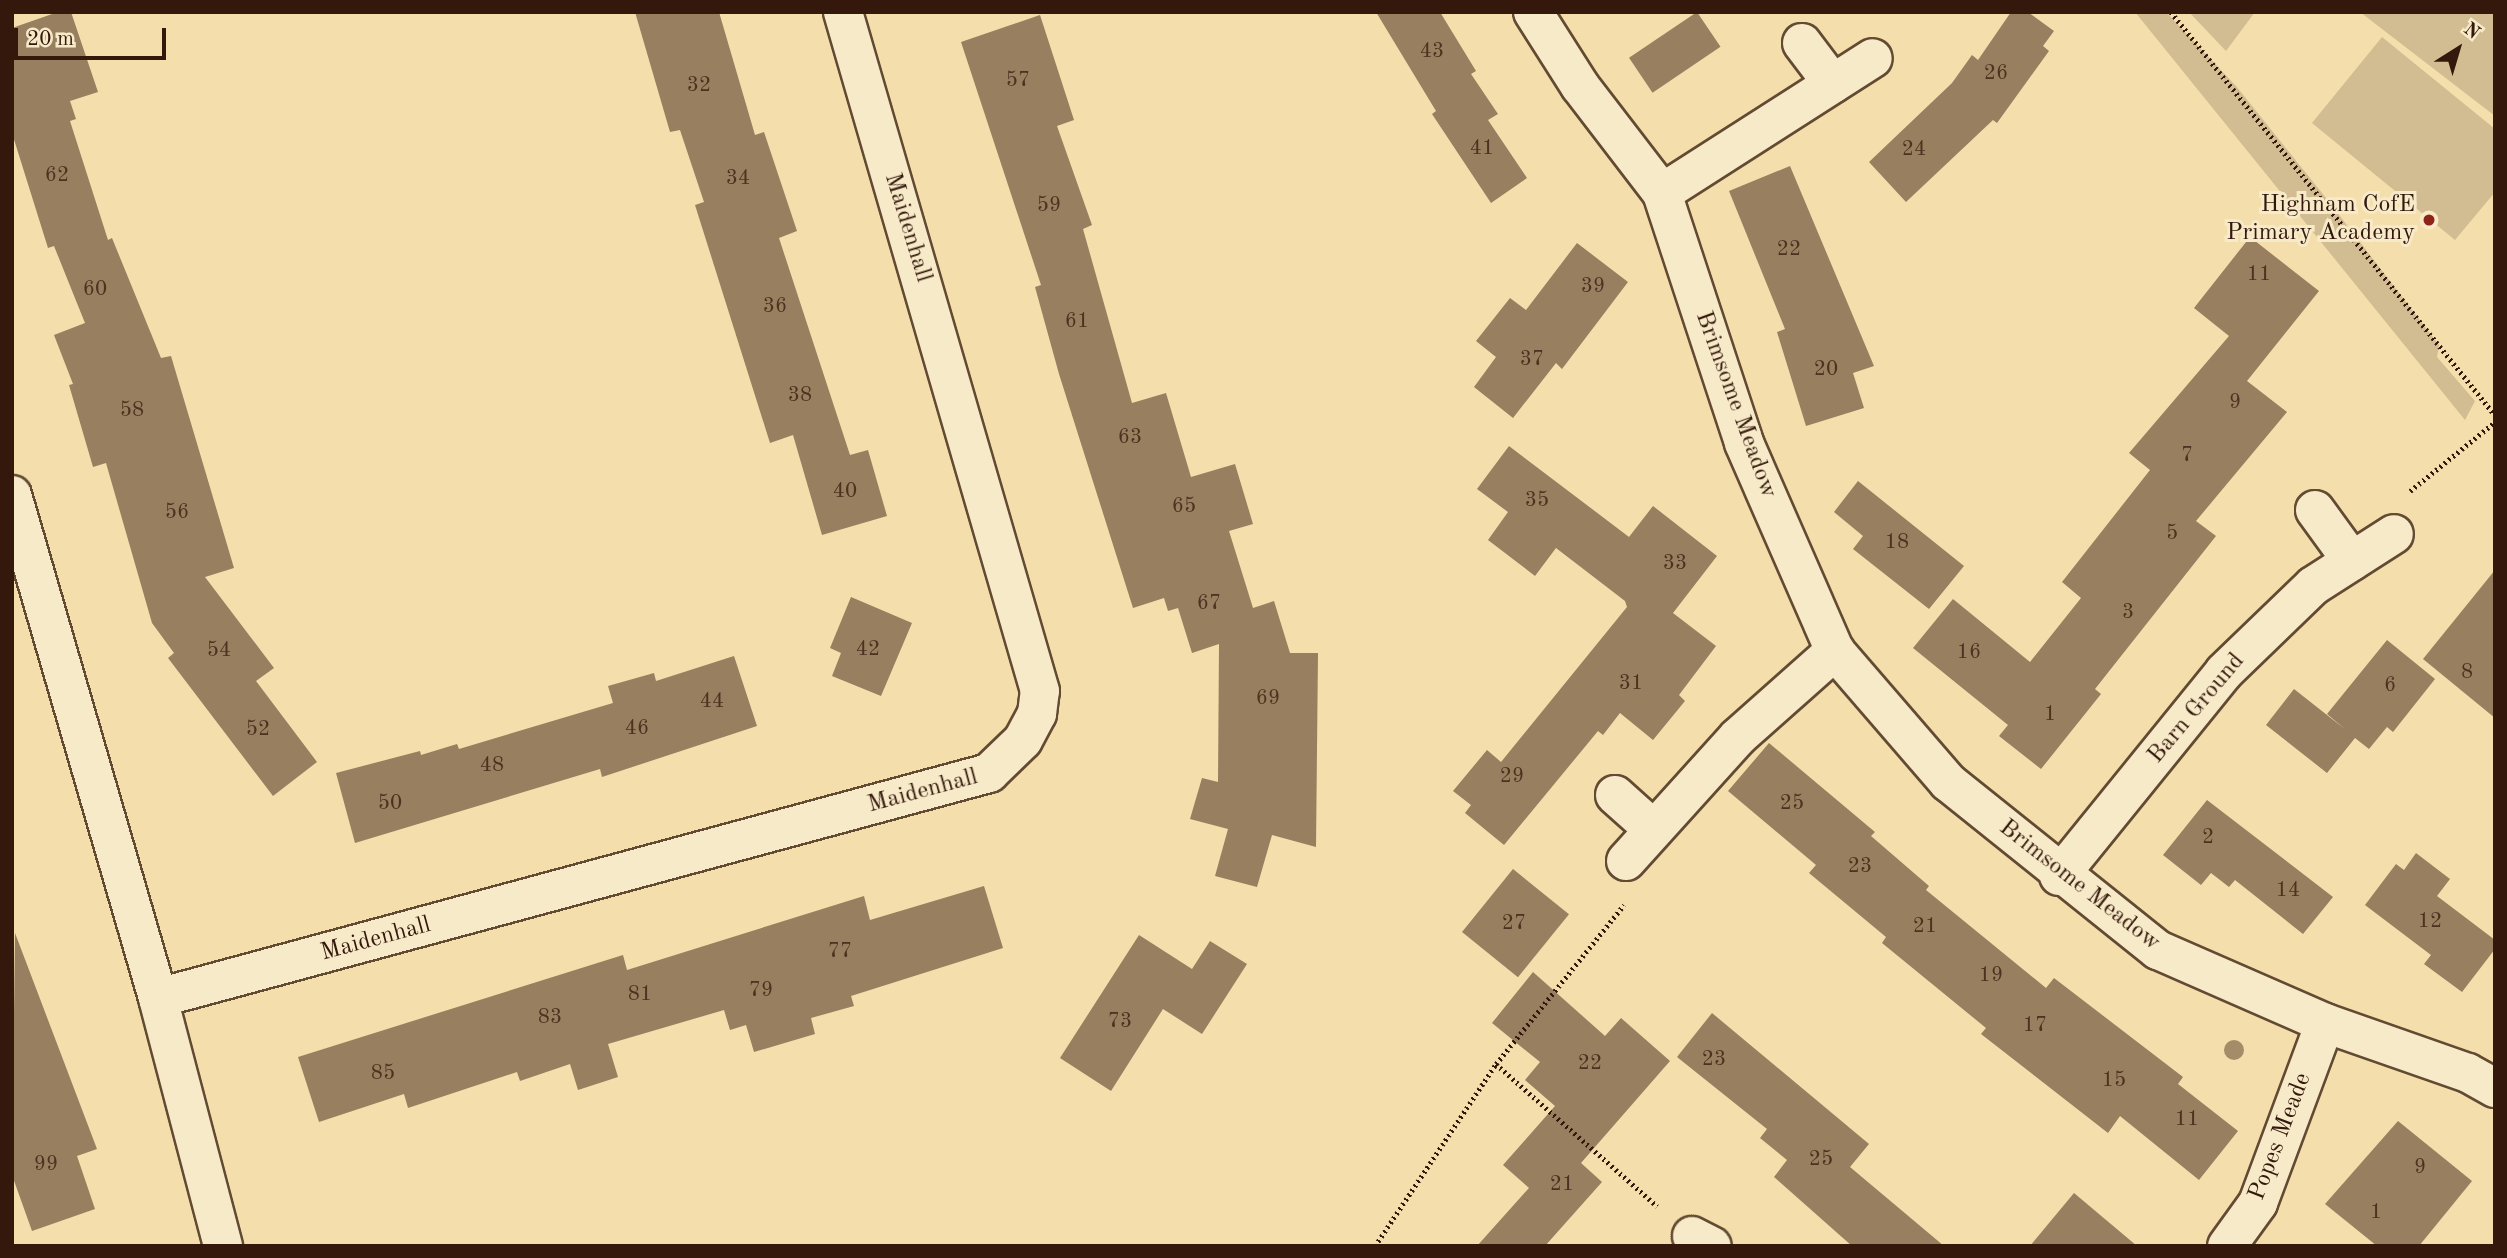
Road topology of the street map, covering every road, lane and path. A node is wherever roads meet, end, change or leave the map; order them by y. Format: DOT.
graph roads {
  1 [pos="844,12"];
  2 [pos="1534,12"];
  3 [pos="2171,12"];
  4 [pos="1802,43"];
  5 [pos="1873,58"];
  6 [pos="1833,84"];
  7 [pos="1662,193"];
  8 [pos="2495,415"];
  9 [pos="2495,422"];
  10 [pos="2405,494"];
  11 [pos="12,495"];
  12 [pos="2315,510"];
  13 [pos="2394,534"];
  14 [pos="2352,561"];
  15 [pos="1835,651"];
  16 [pos="1615,795"];
  17 [pos="1654,830"];
  18 [pos="2059,876"];
  19 [pos="1629,878"];
  20 [pos="158,998"];
  21 [pos="2325,1023"];
  22 [pos="1496,1064"];
  23 [pos="2495,1088"];
  24 [pos="1702,1241"];
  25 [pos="223,1246"];
  26 [pos="1375,1246"];
  27 [pos="2227,1246"];
  1 -- 20 [label="street, Maidenhall"];
  2 -- 7 [label="street, Brimsome Meadow"];
  3 -- 8 [label="path"];
  4 -- 6 [label="street"];
  5 -- 6 [label="street"];
  6 -- 7 [label="street"];
  7 -- 15 [label="street, Brimsome Meadow"];
  9 -- 10 [label="path"];
  11 -- 20 [label="street"];
  12 -- 14 [label="street"];
  13 -- 14 [label="street, Barn Ground"];
  14 -- 18 [label="street, Barn Ground"];
  15 -- 17 [label="street"];
  15 -- 18 [label="street, Brimsome Meadow"];
  16 -- 17 [label="street"];
  17 -- 19 [label="street"];
  18 -- 21 [label="street, Brimsome Meadow"];
  19 -- 22 [label="path"];
  20 -- 25 [label="street"];
  21 -- 23 [label="street, Brimsome Meadow"];
  21 -- 27 [label="street, Popes Meade"];
  22 -- 24 [label="path"];
  22 -- 26 [label="path"];
}
